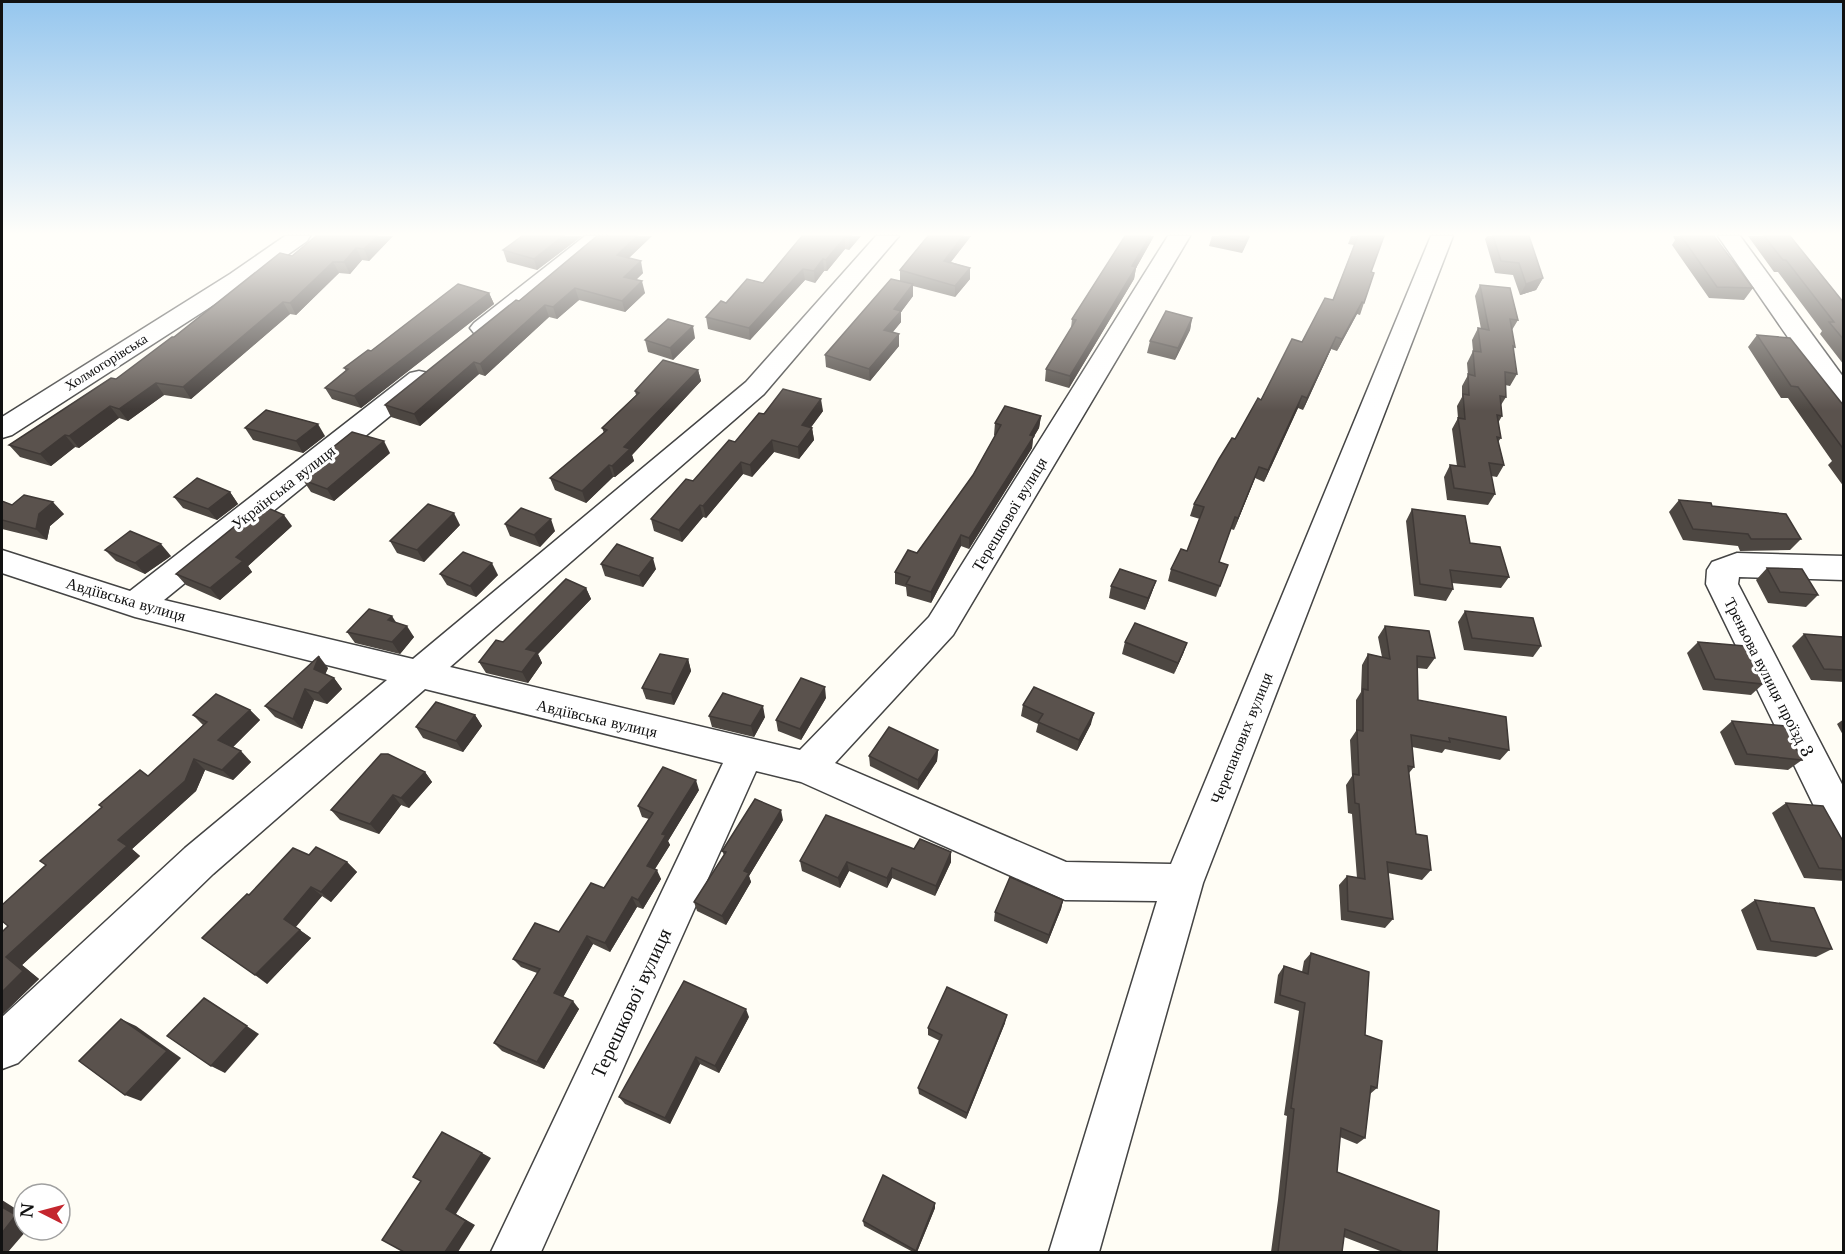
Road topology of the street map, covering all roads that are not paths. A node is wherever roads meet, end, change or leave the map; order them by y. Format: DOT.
graph roads {
  1 [pos="214,295"];
  2 [pos="526,295"];
  3 [pos="837,295"];
  4 [pos="1143,295"];
  5 [pos="1419,295"];
  6 [pos="1771,295"];
  7 [pos="1844,398"];
  8 [pos="2,429"];
  9 [pos="2,561"];
  10 [pos="1844,568"];
  11 [pos="135,605"];
  12 [pos="418,675"];
  13 [pos="746,753"];
  14 [pos="807,768"];
  15 [pos="1844,827"];
  16 [pos="1183,883"];
  17 [pos="2,1047"];
  18 [pos="516,1252"];
  19 [pos="1074,1252"];
  1 -- 8 [label="street, Холмогорівська"];
  2 -- 11 [label="street, Українська вулиця"];
  3 -- 12 [label="street"];
  4 -- 14 [label="street, Терешкової вулиця"];
  5 -- 16 [label="street, Черепанових вулиця"];
  6 -- 7 [label="street"];
  9 -- 11 [label="street, Авдіївська вулиця"];
  10 -- 15 [label="street, Треньова вулиця проїзд 3"];
  11 -- 12 [label="street, Авдіївська вулиця"];
  12 -- 13 [label="street, Авдіївська вулиця"];
  12 -- 17 [label="street"];
  13 -- 14 [label="street, Авдіївська вулиця"];
  13 -- 18 [label="street, Терешкової вулиця"];
  14 -- 16 [label="street, Авдіївська вулиця"];
  16 -- 19 [label="street, Черепанових вулиця"];
}
